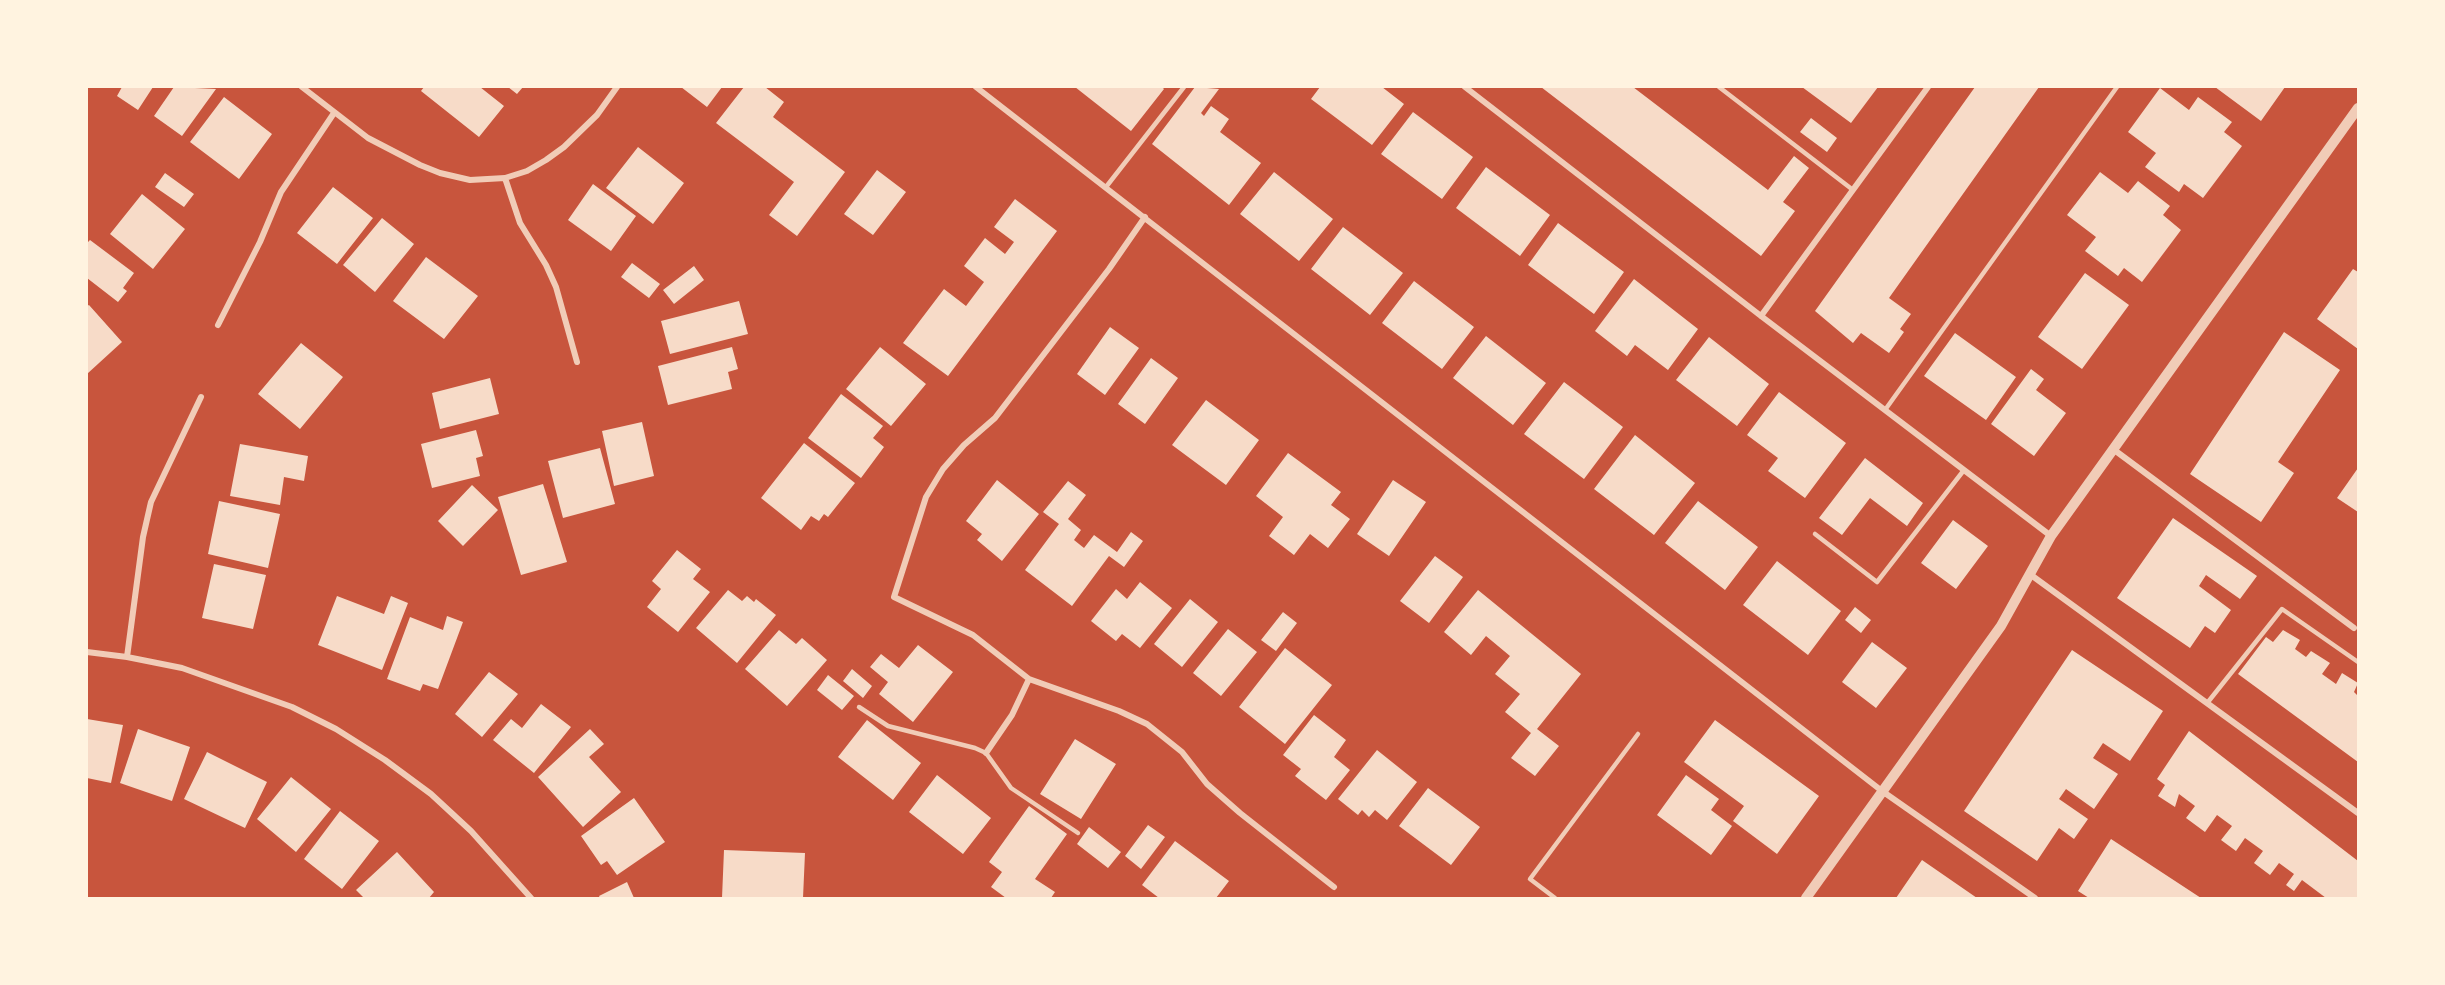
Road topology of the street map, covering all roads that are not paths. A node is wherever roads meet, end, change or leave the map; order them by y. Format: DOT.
graph roads {
  1 [pos="302,87"];
  2 [pos="617,87"];
  3 [pos="976,87"];
  4 [pos="1184,87"];
  5 [pos="1465,87"];
  6 [pos="1719,87"];
  7 [pos="1928,87"];
  8 [pos="2117,87"];
  9 [pos="2358,108"];
  10 [pos="334,113"];
  11 [pos="505,178"];
  12 [pos="1106,187"];
  13 [pos="1853,190"];
  14 [pos="1145,217"];
  15 [pos="1761,316"];
  16 [pos="218,325"];
  17 [pos="577,362"];
  18 [pos="201,397"];
  19 [pos="1885,410"];
  20 [pos="2112,449"];
  21 [pos="1964,470"];
  22 [pos="1815,534"];
  23 [pos="2051,536"];
  24 [pos="2031,575"];
  25 [pos="2354,628"];
  26 [pos="87,652"];
  27 [pos="127,657"];
  28 [pos="2358,662"];
  29 [pos="1029,679"];
  30 [pos="2208,702"];
  31 [pos="859,707"];
  32 [pos="1638,734"];
  33 [pos="986,753"];
  34 [pos="1882,791"];
  35 [pos="2358,813"];
  36 [pos="1078,832"];
  37 [pos="1334,887"];
  38 [pos="531,898"];
  39 [pos="1555,898"];
  40 [pos="1806,898"];
  41 [pos="2035,898"];
  1 -- 10 [label="street"];
  2 -- 11 [label="street"];
  3 -- 12 [label="street"];
  4 -- 12 [label="lane"];
  5 -- 15 [label="street"];
  6 -- 13 [label="lane"];
  7 -- 13 [label="street"];
  8 -- 19 [label="lane"];
  9 -- 20 [label="street"];
  10 -- 11 [label="street"];
  10 -- 16 [label="street"];
  11 -- 17 [label="street"];
  12 -- 14 [label="street"];
  13 -- 15 [label="street"];
  14 -- 29 [label="street"];
  14 -- 34 [label="street"];
  15 -- 19 [label="street"];
  18 -- 27 [label="street"];
  19 -- 21 [label="street"];
  20 -- 23 [label="street"];
  20 -- 25 [label="street"];
  21 -- 22 [label="lane"];
  21 -- 23 [label="street"];
  23 -- 24 [label="street"];
  24 -- 30 [label="street"];
  24 -- 34 [label="street"];
  26 -- 27 [label="street"];
  27 -- 38 [label="street"];
  28 -- 30 [label="lane"];
  29 -- 33 [label="street"];
  29 -- 37 [label="street"];
  30 -- 35 [label="street"];
  31 -- 33 [label="lane"];
  32 -- 39 [label="lane"];
  33 -- 36 [label="lane"];
  34 -- 40 [label="street"];
  34 -- 41 [label="street"];
}
